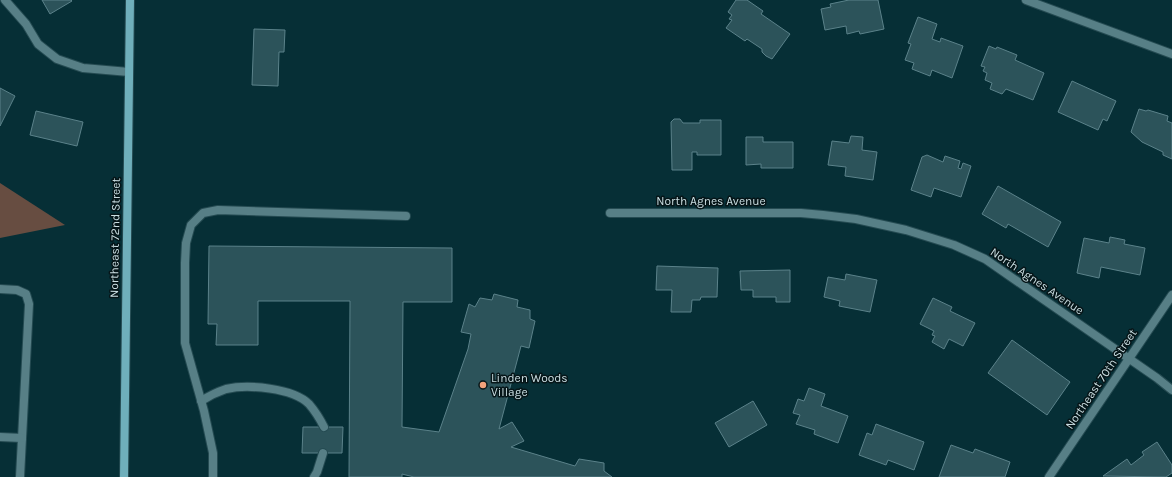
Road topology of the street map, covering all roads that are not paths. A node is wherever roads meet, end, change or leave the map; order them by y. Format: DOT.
graph roads {
  1 [pos="5,0"];
  2 [pos="130,0"];
  3 [pos="1026,0"];
  4 [pos="1172,54"];
  5 [pos="129,72"];
  6 [pos="610,213"];
  7 [pos="406,216"];
  8 [pos="0,289"];
  9 [pos="1172,295"];
  10 [pos="1129,359"];
  11 [pos="1172,390"];
  12 [pos="201,400"];
  13 [pos="324,427"];
  14 [pos="0,437"];
  15 [pos="22,438"];
  16 [pos="323,453"];
  17 [pos="20,477"];
  18 [pos="124,477"];
  19 [pos="213,477"];
  20 [pos="314,477"];
  21 [pos="1049,477"];
  1 -- 5 [label="street"];
  2 -- 5 [label="main road, Northeast 72nd Street"];
  3 -- 4 [label="street"];
  5 -- 18 [label="main road, Northeast 72nd Street"];
  6 -- 10 [label="street, North Agnes Avenue"];
  7 -- 12 [label="street"];
  8 -- 15 [label="street"];
  9 -- 10 [label="street, Northeast 70th Street"];
  10 -- 11 [label="street, North Agnes Avenue"];
  10 -- 21 [label="street, Northeast 70th Street"];
  12 -- 13 [label="street"];
  12 -- 19 [label="street"];
  14 -- 15 [label="street"];
  15 -- 17 [label="street"];
  16 -- 20 [label="street"];
}
